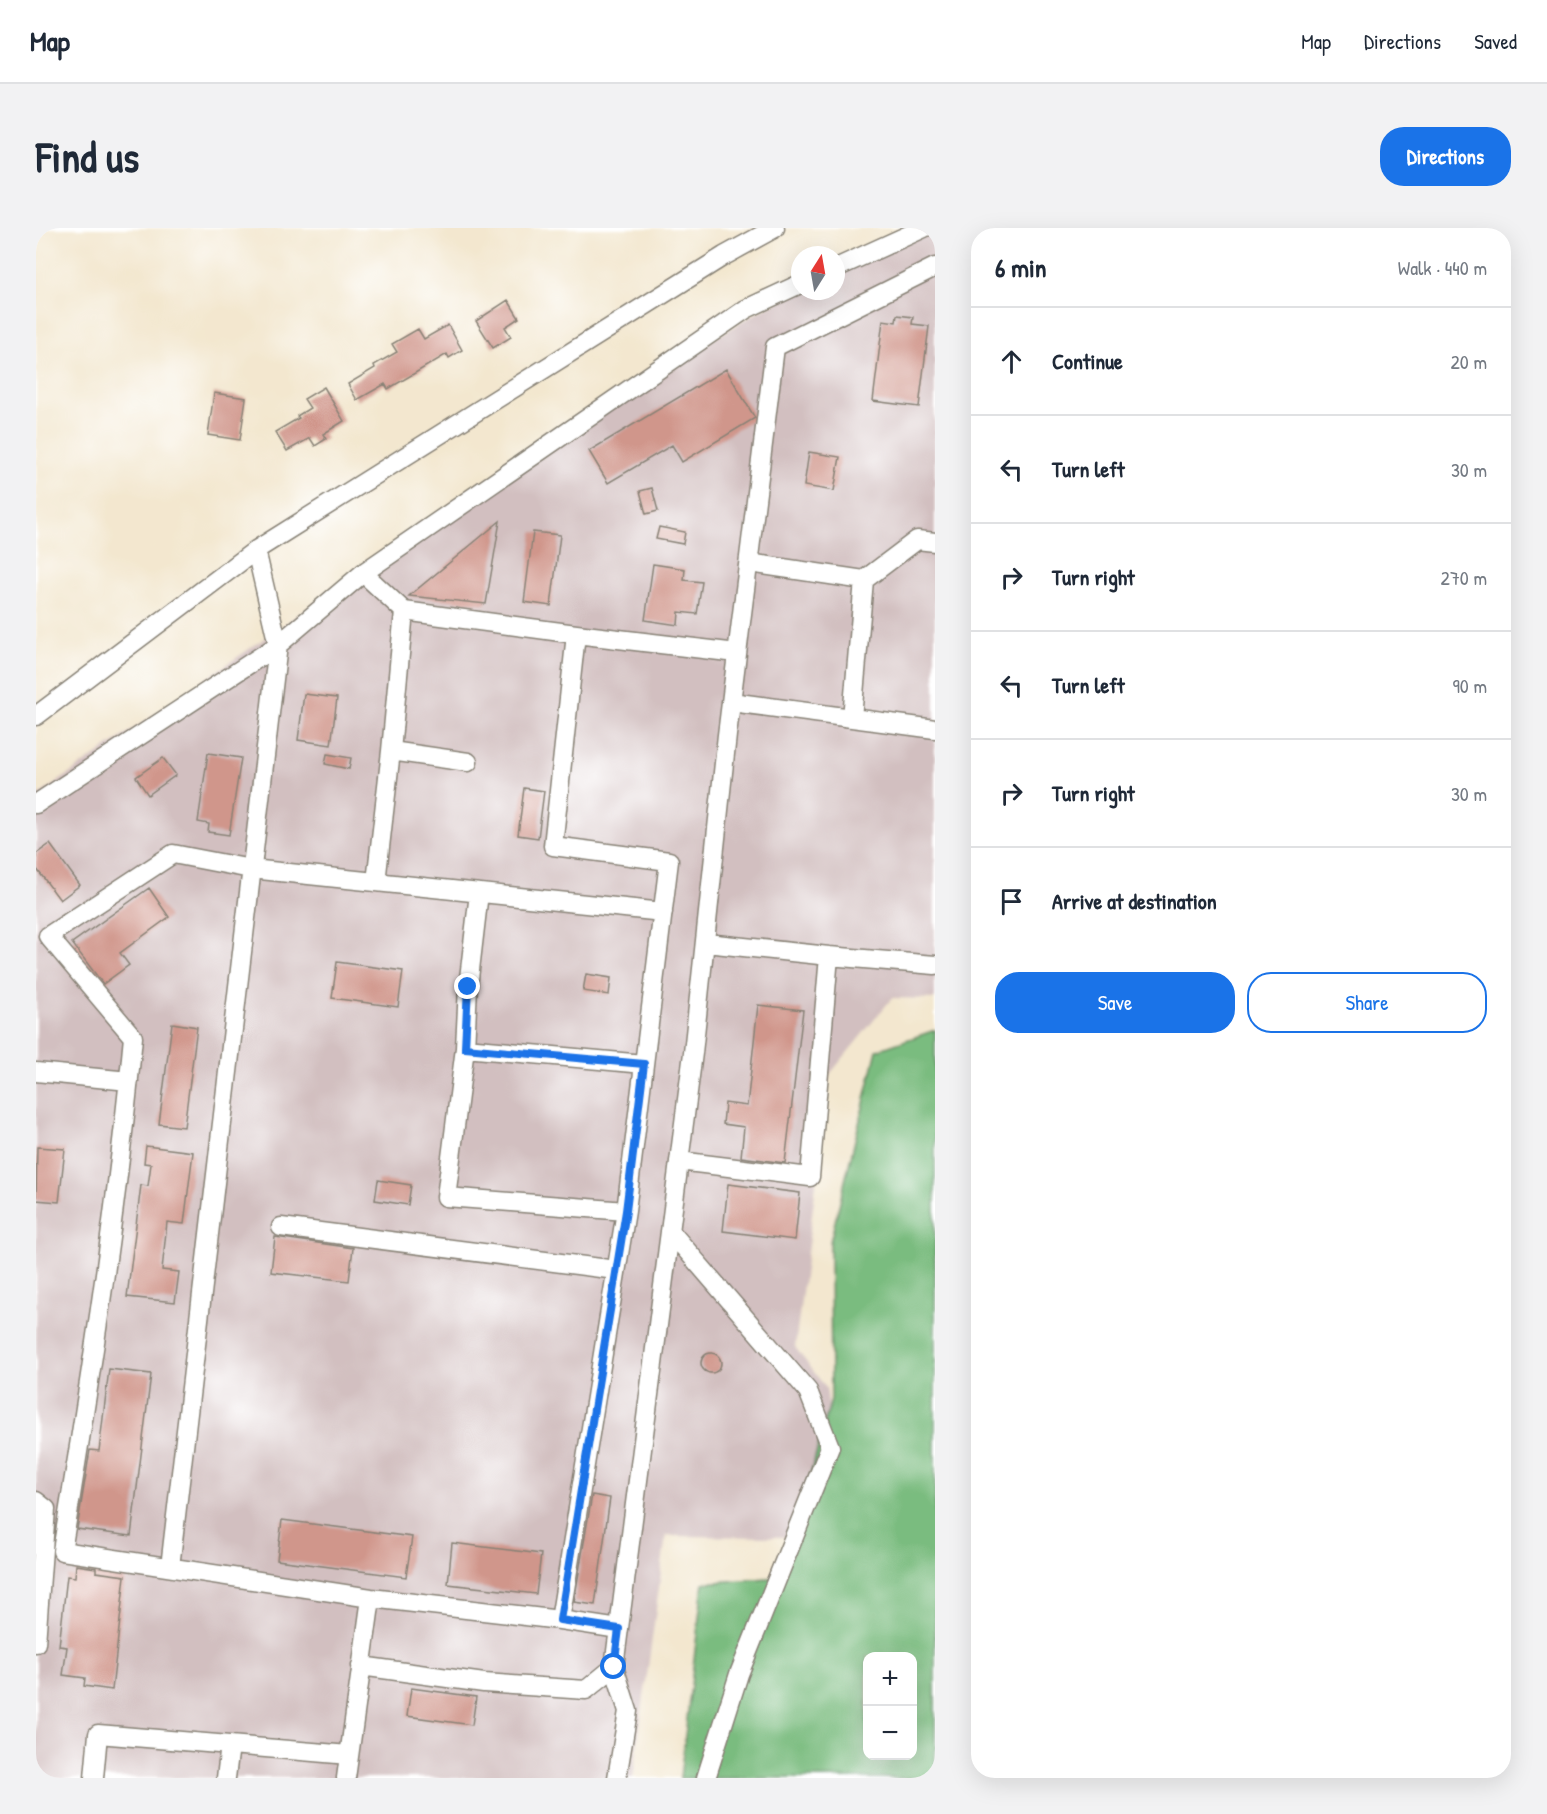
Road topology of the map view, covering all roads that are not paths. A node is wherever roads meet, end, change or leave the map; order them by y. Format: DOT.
graph roads {
  1 [pos="775,228"];
  2 [pos="924,228"];
  3 [pos="845,264"];
  4 [pos="935,267"];
  5 [pos="791,288"];
  6 [pos="935,542"];
  7 [pos="256,550"];
  8 [pos="749,563"];
  9 [pos="363,573"];
  10 [pos="864,580"];
  11 [pos="404,611"];
  12 [pos="576,634"];
  13 [pos="278,645"];
  14 [pos="737,653"];
  15 [pos="731,702"];
  16 [pos="36,716"];
  17 [pos="852,718"];
  18 [pos="935,729"];
  19 [pos="391,751"];
  20 [pos="468,762"];
  21 [pos="36,804"];
  22 [pos="251,869"];
  23 [pos="376,882"];
  24 [pos="479,893"];
  25 [pos="663,912"];
  26 [pos="706,943"];
  27 [pos="829,956"];
  28 [pos="935,965"];
  29 [pos="465,1048"];
  30 [pos="644,1064"];
  31 [pos="36,1072"];
  32 [pos="129,1080"];
  33 [pos="679,1161"];
  34 [pos="626,1211"];
  35 [pos="281,1227"];
  36 [pos="670,1231"];
  37 [pos="616,1270"];
  38 [pos="36,1501"];
  39 [pos="170,1567"];
  40 [pos="370,1598"];
  41 [pos="560,1620"];
  42 [pos="619,1629"];
  43 [pos="36,1643"];
  44 [pos="361,1666"];
  45 [pos="614,1667"];
  46 [pos="230,1745"];
  47 [pos="349,1755"];
  48 [pos="94,1778"];
  49 [pos="226,1778"];
  50 [pos="346,1778"];
  51 [pos="617,1778"];
  52 [pos="706,1778"];
  1 -- 7 [label="street"];
  2 -- 3 [label="street"];
  4 -- 8 [label="street"];
  5 -- 9 [label="street"];
  6 -- 10 [label="street"];
  7 -- 13 [label="street"];
  7 -- 16 [label="street"];
  8 -- 10 [label="street"];
  8 -- 14 [label="street"];
  9 -- 11 [label="street"];
  9 -- 13 [label="street"];
  10 -- 17 [label="street"];
  11 -- 12 [label="street"];
  11 -- 19 [label="street"];
  12 -- 14 [label="street"];
  12 -- 25 [label="street"];
  13 -- 21 [label="street"];
  13 -- 22 [label="street"];
  14 -- 15 [label="street"];
  15 -- 17 [label="street"];
  15 -- 26 [label="street"];
  17 -- 18 [label="street"];
  19 -- 20 [label="street"];
  19 -- 23 [label="street"];
  22 -- 23 [label="street"];
  22 -- 32 [label="street"];
  22 -- 39 [label="street"];
  23 -- 24 [label="street"];
  24 -- 25 [label="street"];
  24 -- 29 [label="street"];
  25 -- 30 [label="street"];
  26 -- 27 [label="street"];
  26 -- 33 [label="street"];
  27 -- 28 [label="street"];
  27 -- 33 [label="street"];
  29 -- 30 [label="street"];
  29 -- 34 [label="street"];
  30 -- 34 [label="street"];
  31 -- 32 [label="street"];
  32 -- 39 [label="street"];
  33 -- 36 [label="street"];
  34 -- 37 [label="street"];
  35 -- 37 [label="street"];
  36 -- 42 [label="street"];
  36 -- 52 [label="street"];
  37 -- 41 [label="street"];
  38 -- 43 [label="street"];
  39 -- 40 [label="street"];
  40 -- 41 [label="street"];
  40 -- 44 [label="street"];
  41 -- 42 [label="street"];
  42 -- 45 [label="street"];
  44 -- 45 [label="street"];
  44 -- 47 [label="street"];
  45 -- 51 [label="street"];
  46 -- 47 [label="street"];
  46 -- 48 [label="street"];
  46 -- 49 [label="street"];
  47 -- 50 [label="street"];
}
